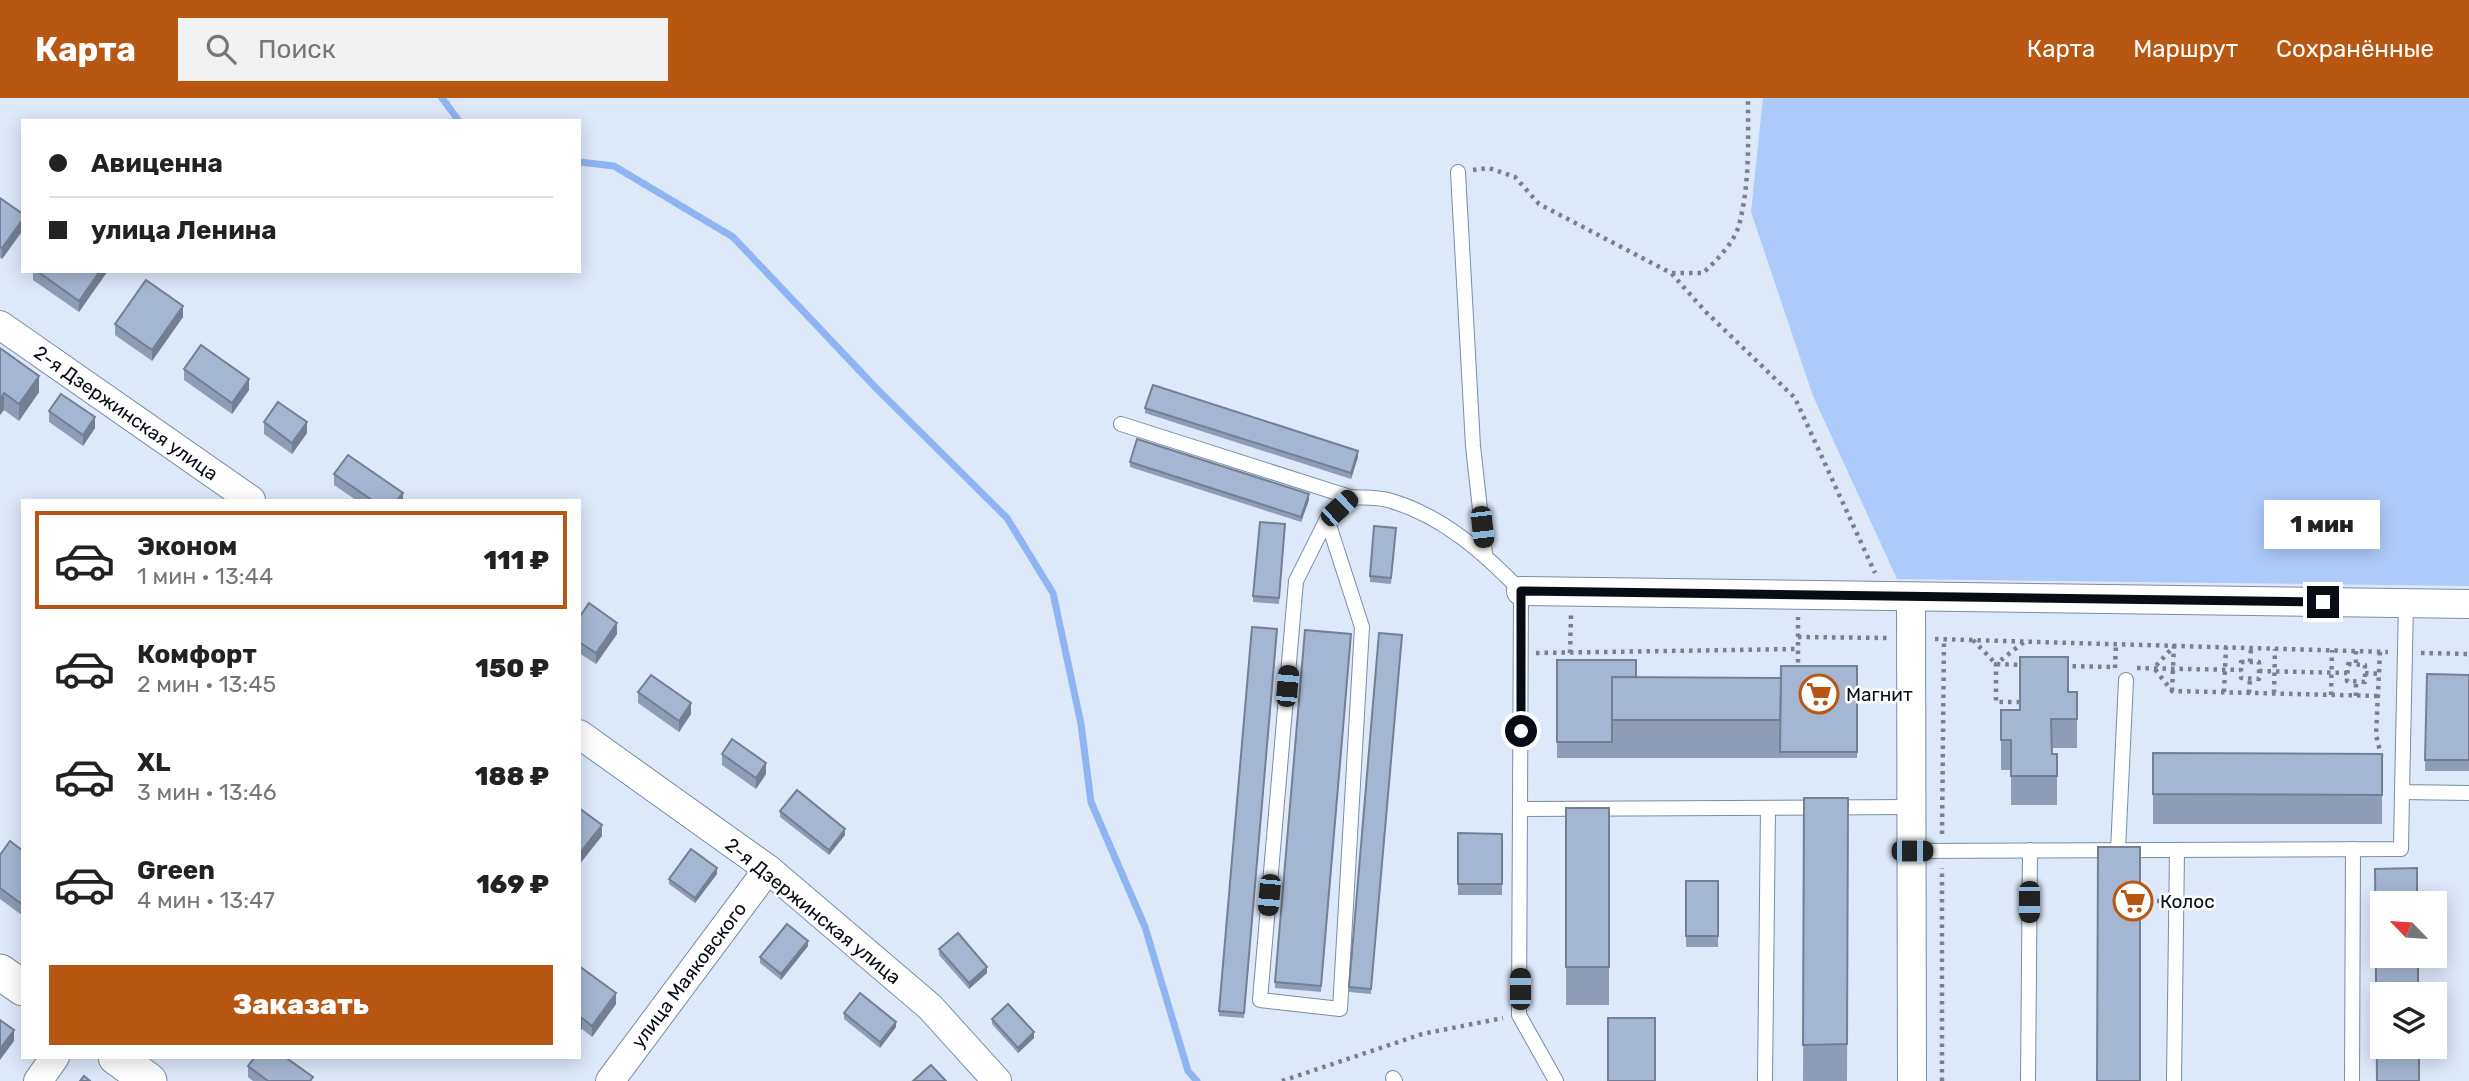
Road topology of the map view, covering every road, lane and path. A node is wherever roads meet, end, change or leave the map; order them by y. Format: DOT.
graph roads {
  1 [pos="1748,98"];
  2 [pos="1458,172"];
  3 [pos="1671,274"];
  4 [pos="0,325"];
  5 [pos="1122,424"];
  6 [pos="1350,497"];
  7 [pos="250,499"];
  8 [pos="1327,519"];
  9 [pos="1485,554"];
  10 [pos="1521,591"];
  11 [pos="1571,592"];
  12 [pos="1799,595"];
  13 [pos="1898,596"];
  14 [pos="2406,603"];
  15 [pos="2469,604"];
  16 [pos="1798,637"];
  17 [pos="1911,638"];
  18 [pos="1973,640"];
  19 [pos="2025,642"];
  20 [pos="2174,646"];
  21 [pos="2226,647"];
  22 [pos="2251,648"];
  23 [pos="1798,649"];
  24 [pos="2275,649"];
  25 [pos="2332,650"];
  26 [pos="2356,651"];
  27 [pos="1570,653"];
  28 [pos="2405,653"];
  29 [pos="1521,654"];
  30 [pos="2469,654"];
  31 [pos="2250,662"];
  32 [pos="1996,664"];
  33 [pos="2036,665"];
  34 [pos="2356,665"];
  35 [pos="2062,666"];
  36 [pos="2154,668"];
  37 [pos="2173,668"];
  38 [pos="2225,670"];
  39 [pos="2241,670"];
  40 [pos="2259,671"];
  41 [pos="2275,671"];
  42 [pos="1797,672"];
  43 [pos="2332,673"];
  44 [pos="2347,673"];
  45 [pos="2365,673"];
  46 [pos="2379,674"];
  47 [pos="2250,679"];
  48 [pos="2126,680"];
  49 [pos="2356,682"];
  50 [pos="2172,691"];
  51 [pos="2224,692"];
  52 [pos="2249,693"];
  53 [pos="2274,694"];
  54 [pos="2331,695"];
  55 [pos="2356,696"];
  56 [pos="2378,696"];
  57 [pos="2020,702"];
  58 [pos="581,735"];
  59 [pos="2402,792"];
  60 [pos="2469,793"];
  61 [pos="1911,807"];
  62 [pos="1768,808"];
  63 [pos="1521,809"];
  64 [pos="2353,849"];
  65 [pos="2030,850"];
  66 [pos="2118,850"];
  67 [pos="1912,851"];
  68 [pos="2177,851"];
  69 [pos="768,869"];
  70 [pos="2162,891"];
  71 [pos="2167,902"];
  72 [pos="0,972"];
  73 [pos="21,987"];
  74 [pos="1519,1015"];
  75 [pos="54,1059"];
  76 [pos="119,1059"];
  77 [pos="38,1081"];
  78 [pos="149,1081"];
  79 [pos="610,1081"];
  80 [pos="997,1081"];
  81 [pos="1282,1081"];
  82 [pos="1556,1081"];
  83 [pos="1765,1081"];
  84 [pos="1912,1081"];
  85 [pos="2028,1081"];
  86 [pos="2174,1081"];
  87 [pos="2352,1081"];
  1 -- 3 [label="path"];
  2 -- 3 [label="path"];
  2 -- 9 [label="lane"];
  3 -- 13 [label="path"];
  4 -- 7 [label="street, 2-я Дзержинская улица"];
  5 -- 6 [label="lane"];
  6 -- 8 [label="lane"];
  6 -- 9 [label="lane"];
  8 -- 8 [label="lane"];
  9 -- 10 [label="lane"];
  10 -- 11 [label="street"];
  10 -- 29 [label="lane"];
  11 -- 12 [label="street"];
  11 -- 27 [label="path"];
  12 -- 13 [label="street"];
  12 -- 16 [label="path"];
  13 -- 14 [label="street"];
  13 -- 17 [label="street"];
  14 -- 15 [label="street"];
  14 -- 28 [label="lane"];
  16 -- 17 [label="path"];
  16 -- 23 [label="path"];
  17 -- 18 [label="path"];
  17 -- 61 [label="street"];
  18 -- 19 [label="path"];
  18 -- 32 [label="path"];
  19 -- 20 [label="path"];
  19 -- 32 [label="path"];
  20 -- 21 [label="path"];
  20 -- 36 [label="path"];
  20 -- 37 [label="path"];
  21 -- 22 [label="path"];
  21 -- 38 [label="path"];
  22 -- 24 [label="path"];
  22 -- 31 [label="path"];
  23 -- 27 [label="path"];
  23 -- 42 [label="path"];
  24 -- 25 [label="path"];
  24 -- 41 [label="path"];
  25 -- 26 [label="path"];
  25 -- 43 [label="path"];
  26 -- 28 [label="path"];
  26 -- 34 [label="path"];
  27 -- 29 [label="path"];
  28 -- 30 [label="path"];
  28 -- 59 [label="lane"];
  29 -- 63 [label="lane"];
  31 -- 39 [label="path"];
  31 -- 40 [label="path"];
  32 -- 33 [label="path"];
  32 -- 57 [label="path"];
  34 -- 44 [label="path"];
  34 -- 45 [label="path"];
  35 -- 36 [label="path"];
  36 -- 37 [label="path"];
  36 -- 50 [label="path"];
  37 -- 38 [label="path"];
  37 -- 50 [label="path"];
  38 -- 39 [label="path"];
  38 -- 51 [label="path"];
  39 -- 47 [label="path"];
  40 -- 41 [label="path"];
  40 -- 47 [label="path"];
  41 -- 43 [label="path"];
  41 -- 53 [label="path"];
  43 -- 44 [label="path"];
  43 -- 54 [label="path"];
  44 -- 49 [label="path"];
  45 -- 46 [label="path"];
  45 -- 49 [label="path"];
  47 -- 52 [label="path"];
  48 -- 66 [label="lane"];
  49 -- 55 [label="path"];
  50 -- 51 [label="path"];
  51 -- 52 [label="path"];
  52 -- 53 [label="path"];
  53 -- 54 [label="path"];
  54 -- 55 [label="path"];
  55 -- 56 [label="path"];
  58 -- 69 [label="street, 2-я Дзержинская улица"];
  59 -- 60 [label="lane"];
  59 -- 64 [label="lane"];
  61 -- 62 [label="lane"];
  61 -- 67 [label="street"];
  62 -- 63 [label="lane"];
  62 -- 83 [label="lane"];
  63 -- 74 [label="lane"];
  64 -- 68 [label="lane"];
  64 -- 87 [label="lane"];
  65 -- 66 [label="lane"];
  65 -- 67 [label="lane"];
  65 -- 85 [label="lane"];
  66 -- 68 [label="lane"];
  67 -- 84 [label="street"];
  68 -- 86 [label="lane"];
  69 -- 79 [label="street, улица Маяковского"];
  69 -- 80 [label="street, 2-я Дзержинская улица"];
  70 -- 71 [label="path"];
  72 -- 73 [label="street"];
  74 -- 81 [label="path"];
  74 -- 82 [label="lane"];
  75 -- 77 [label="street"];
  76 -- 78 [label="street"];
}
